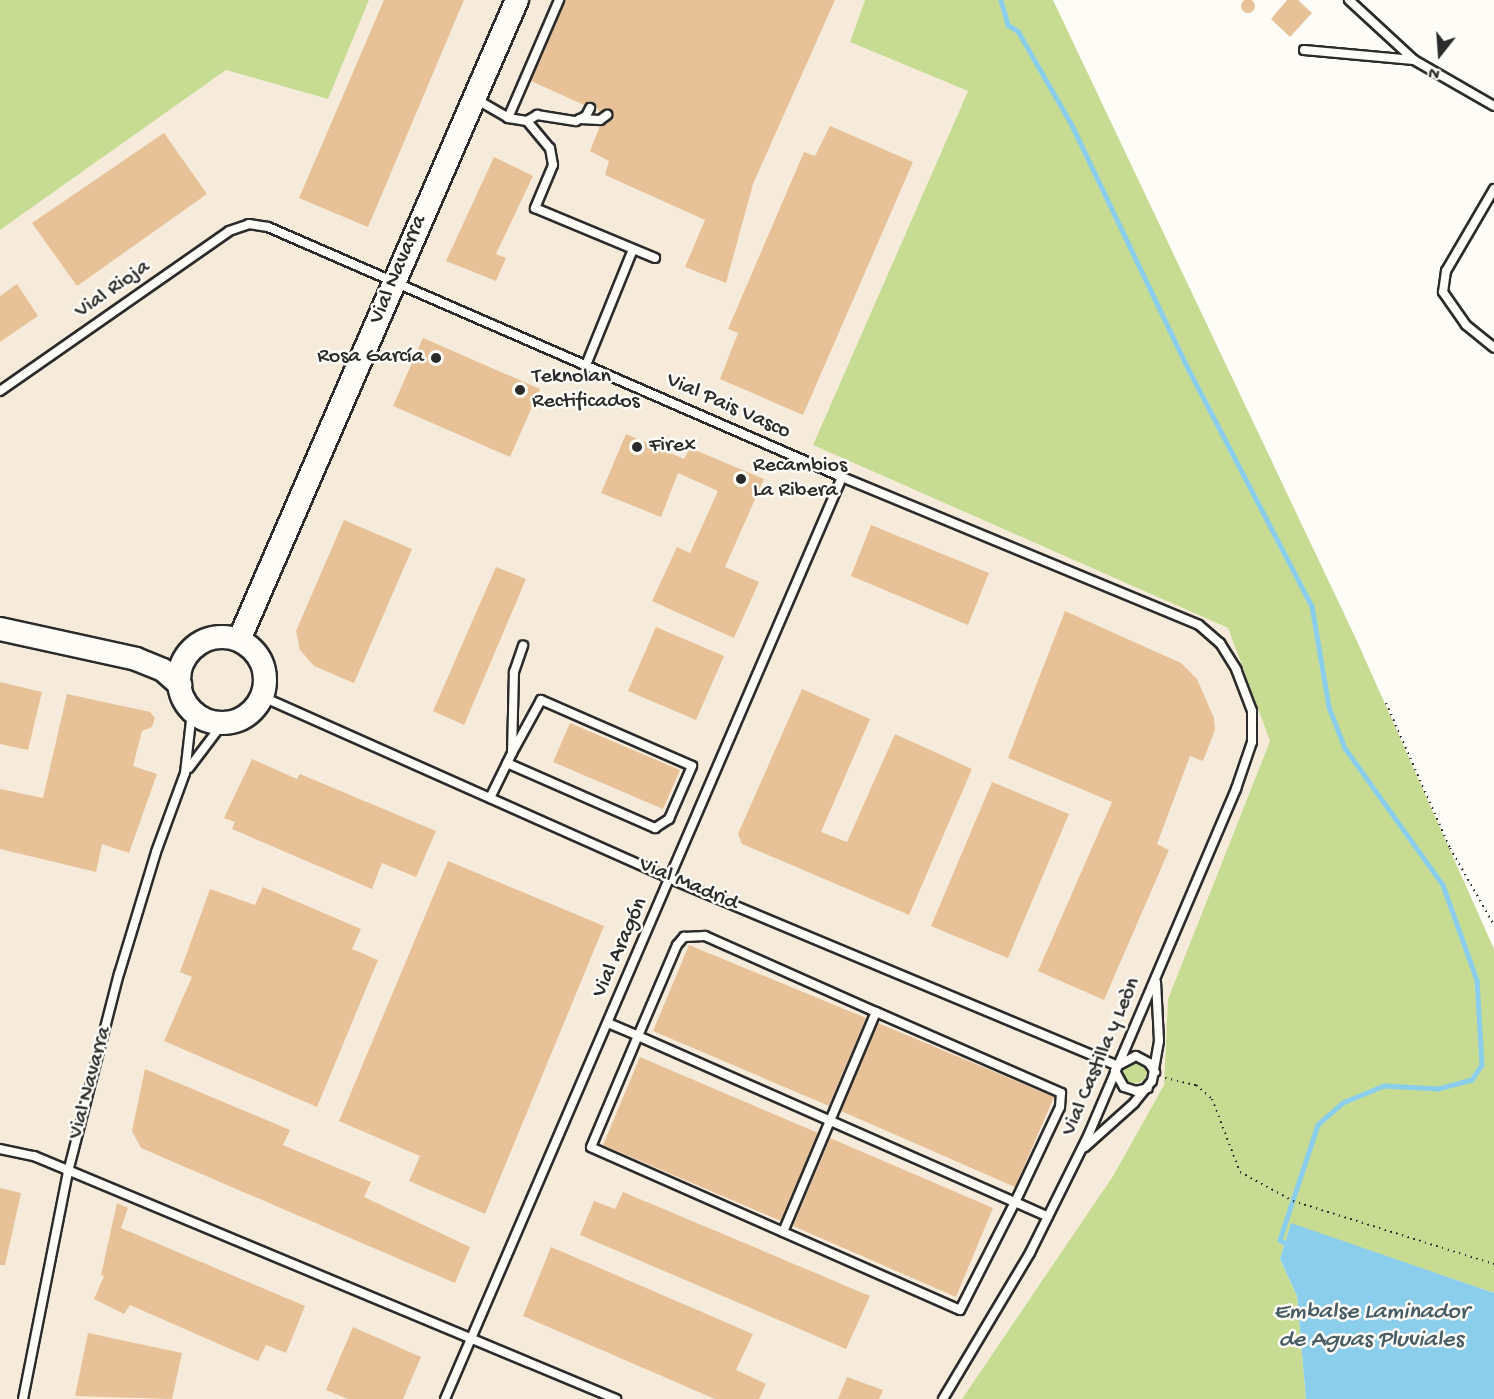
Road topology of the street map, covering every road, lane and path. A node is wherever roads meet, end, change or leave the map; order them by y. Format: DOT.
graph roads {
  1 [pos="517,0"];
  2 [pos="559,0"];
  3 [pos="1349,0"];
  4 [pos="1304,50"];
  5 [pos="1414,60"];
  6 [pos="474,98"];
  7 [pos="1494,106"];
  8 [pos="591,108"];
  9 [pos="607,115"];
  10 [pos="508,118"];
  11 [pos="580,119"];
  12 [pos="527,121"];
  13 [pos="1494,189"];
  14 [pos="249,224"];
  15 [pos="633,249"];
  16 [pos="655,258"];
  17 [pos="393,281"];
  18 [pos="1494,348"];
  19 [pos="586,365"];
  20 [pos="0,391"];
  21 [pos="842,477"];
  22 [pos="0,629"];
  23 [pos="239,640"];
  24 [pos="523,646"];
  25 [pos="191,651"];
  26 [pos="136,659"];
  27 [pos="180,685"];
  28 [pos="263,697"];
  29 [pos="1386,703"];
  30 [pos="1252,711"];
  31 [pos="192,712"];
  32 [pos="223,723"];
  33 [pos="512,753"];
  34 [pos="507,763"];
  35 [pos="185,773"];
  36 [pos="490,798"];
  37 [pos="671,879"];
  38 [pos="1494,925"];
  39 [pos="1157,975"];
  40 [pos="876,1012"];
  41 [pos="608,1023"];
  42 [pos="638,1036"];
  43 [pos="1116,1068"];
  44 [pos="1156,1074"];
  45 [pos="1148,1088"];
  46 [pos="828,1119"];
  47 [pos="0,1149"];
  48 [pos="1080,1152"];
  49 [pos="68,1172"];
  50 [pos="1015,1202"];
  51 [pos="1048,1217"];
  52 [pos="783,1232"];
  53 [pos="1494,1264"];
  54 [pos="471,1337"];
  55 [pos="23,1399"];
  56 [pos="445,1399"];
  57 [pos="616,1399"];
  58 [pos="943,1399"];
  1 -- 6 [label="street, Vial Navarra"];
  2 -- 10 [label="lane"];
  3 -- 5 [label="lane"];
  4 -- 5 [label="lane"];
  5 -- 7 [label="lane"];
  6 -- 10 [label="lane"];
  6 -- 17 [label="street, Vial Navarra"];
  8 -- 11 [label="lane"];
  9 -- 11 [label="lane"];
  10 -- 12 [label="lane"];
  11 -- 12 [label="lane"];
  12 -- 15 [label="lane"];
  13 -- 18 [label="lane"];
  14 -- 17 [label="lane, Vial Pais Vasco"];
  14 -- 20 [label="lane, Vial Rioja"];
  15 -- 16 [label="lane"];
  15 -- 19 [label="lane"];
  17 -- 19 [label="lane, Vial Pais Vasco"];
  17 -- 23 [label="street, Vial Navarra"];
  19 -- 21 [label="lane, Vial Pais Vasco"];
  21 -- 30 [label="lane, Vial Pais Vasco"];
  21 -- 37 [label="lane, Vial Aragón"];
  22 -- 26 [label="street"];
  23 -- 25 [label="street"];
  23 -- 28 [label="street"];
  24 -- 33 [label="lane"];
  25 -- 26 [label="street"];
  25 -- 27 [label="street"];
  26 -- 27 [label="street"];
  27 -- 31 [label="street"];
  28 -- 32 [label="street"];
  28 -- 36 [label="lane, Vial Madrid"];
  29 -- 38 [label="path"];
  30 -- 39 [label="lane, Vial Castilla y Leòn"];
  31 -- 32 [label="street"];
  31 -- 35 [label="lane, Vial Navarra"];
  32 -- 35 [label="lane, Vial Navarra"];
  33 -- 34 [label="lane"];
  33 -- 34 [label="lane"];
  34 -- 36 [label="lane"];
  35 -- 49 [label="lane, Vial Navarra"];
  36 -- 37 [label="lane, Vial Madrid"];
  37 -- 41 [label="lane, Vial Aragón"];
  37 -- 43 [label="lane, Vial Madrid"];
  39 -- 43 [label="lane, Vial Castilla y Leòn"];
  39 -- 44 [label="lane"];
  40 -- 42 [label="lane"];
  40 -- 46 [label="lane"];
  40 -- 50 [label="lane"];
  41 -- 42 [label="lane"];
  41 -- 54 [label="lane, Vial Aragón"];
  42 -- 46 [label="lane"];
  42 -- 52 [label="lane"];
  43 -- 44 [label="lane"];
  43 -- 45 [label="lane"];
  43 -- 48 [label="lane, Vial Castilla y Leòn"];
  44 -- 45 [label="lane"];
  44 -- 53 [label="path"];
  45 -- 48 [label="lane"];
  46 -- 50 [label="lane"];
  46 -- 52 [label="lane"];
  47 -- 49 [label="lane"];
  48 -- 51 [label="lane, Vial Castilla y Leòn"];
  49 -- 54 [label="lane"];
  49 -- 55 [label="lane, Vial Navarra"];
  50 -- 51 [label="lane"];
  50 -- 52 [label="lane"];
  51 -- 58 [label="lane, Vial Castilla y Leòn"];
  54 -- 56 [label="lane, Vial Aragón"];
  54 -- 57 [label="lane"];
}
